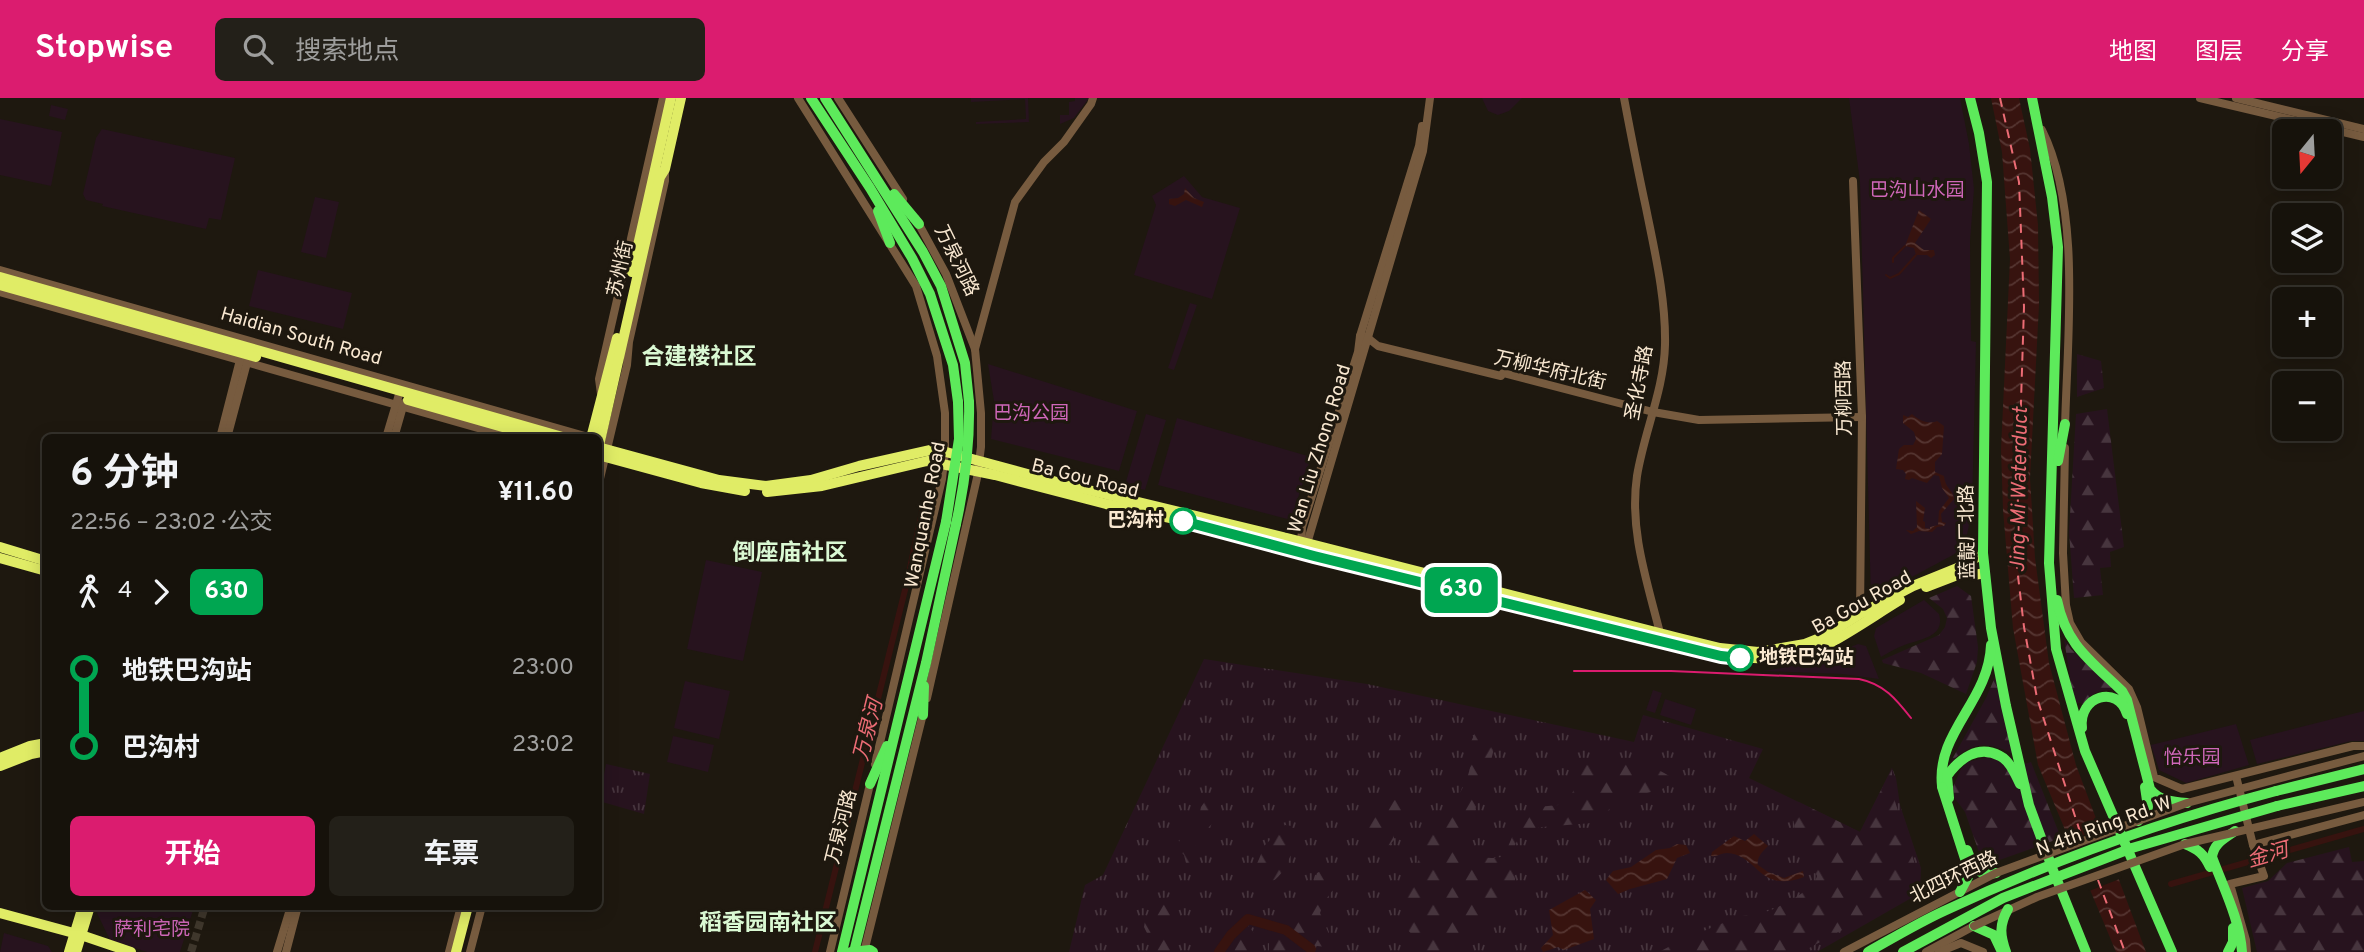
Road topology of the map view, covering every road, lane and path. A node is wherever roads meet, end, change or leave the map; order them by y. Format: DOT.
graph roads {
  1 [pos="663,98"];
  2 [pos="671,98"];
  3 [pos="681,98"];
  4 [pos="798,98"];
  5 [pos="811,98"];
  6 [pos="825,98"];
  7 [pos="838,98"];
  8 [pos="1093,98"];
  9 [pos="1424,98"];
  10 [pos="1430,98"];
  11 [pos="1623,98"];
  12 [pos="1970,98"];
  13 [pos="2032,98"];
  14 [pos="2200,98"];
  15 [pos="2236,98"];
  16 [pos="2039,124"];
  17 [pos="2364,129"];
  18 [pos="2364,137"];
  19 [pos="867,162"];
  20 [pos="1853,181"];
  21 [pos="870,188"];
  22 [pos="919,224"];
  23 [pos="890,243"];
  24 [pos="0,270"];
  25 [pos="0,278"];
  26 [pos="0,285"];
  27 [pos="0,292"];
  28 [pos="986,310"];
  29 [pos="961,313"];
  30 [pos="1364,337"];
  31 [pos="975,349"];
  32 [pos="246,351"];
  33 [pos="601,394"];
  34 [pos="402,398"];
  35 [pos="964,402"];
  36 [pos="1653,412"];
  37 [pos="981,413"];
  38 [pos="945,416"];
  39 [pos="1862,417"];
  40 [pos="2065,424"];
  41 [pos="221,434"];
  42 [pos="228,434"];
  43 [pos="388,434"];
  44 [pos="395,434"];
  45 [pos="511,434"];
  46 [pos="550,434"];
  47 [pos="557,434"];
  48 [pos="599,434"];
  49 [pos="601,434"];
  50 [pos="602,446"];
  51 [pos="602,446"];
  52 [pos="945,452"];
  53 [pos="963,456"];
  54 [pos="944,464"];
  55 [pos="979,466"];
  56 [pos="962,468"];
  57 [pos="2052,491"];
  58 [pos="972,501"];
  59 [pos="935,509"];
  60 [pos="969,518"];
  61 [pos="951,523"];
  62 [pos="1304,546"];
  63 [pos="0,547"];
  64 [pos="1983,553"];
  65 [pos="0,558"];
  66 [pos="42,560"];
  67 [pos="2049,563"];
  68 [pos="42,570"];
  69 [pos="1985,573"];
  70 [pos="1860,614"];
  71 [pos="1992,628"];
  72 [pos="1660,633"];
  73 [pos="926,663"];
  74 [pos="2127,705"];
  75 [pos="923,715"];
  76 [pos="898,721"];
  77 [pos="42,744"];
  78 [pos="2364,746"];
  79 [pos="2085,751"];
  80 [pos="42,752"];
  81 [pos="2364,756"];
  82 [pos="0,758"];
  83 [pos="0,766"];
  84 [pos="2364,769"];
  85 [pos="2236,776"];
  86 [pos="870,784"];
  87 [pos="2364,786"];
  88 [pos="2364,802"];
  89 [pos="2187,803"];
  90 [pos="2029,805"];
  91 [pos="2364,815"];
  92 [pos="2138,821"];
  93 [pos="2236,831"];
  94 [pos="2185,844"];
  95 [pos="2253,845"];
  96 [pos="1996,873"];
  97 [pos="1959,892"];
  98 [pos="2008,909"];
  99 [pos="82,910"];
  100 [pos="88,910"];
  101 [pos="290,910"];
  102 [pos="297,910"];
  103 [pos="460,910"];
  104 [pos="467,910"];
  105 [pos="474,910"];
  106 [pos="481,910"];
  107 [pos="0,914"];
  108 [pos="2231,916"];
  109 [pos="0,920"];
  110 [pos="1974,926"];
  111 [pos="2165,932"];
  112 [pos="77,937"];
  113 [pos="1849,950"];
  114 [pos="69,952"];
  115 [pos="76,952"];
  116 [pos="111,952"];
  117 [pos="131,952"];
  118 [pos="277,952"];
  119 [pos="286,952"];
  120 [pos="449,952"];
  121 [pos="456,952"];
  122 [pos="463,952"];
  123 [pos="470,952"];
  124 [pos="830,952"];
  125 [pos="842,952"];
  126 [pos="852,952"];
  127 [pos="864,952"];
  128 [pos="873,952"];
  129 [pos="1868,952"];
  130 [pos="1903,952"];
  131 [pos="1926,952"];
  132 [pos="1939,952"];
  133 [pos="1983,952"];
  134 [pos="2004,952"];
  135 [pos="2086,952"];
  136 [pos="2172,952"];
  137 [pos="2179,952"];
  138 [pos="2228,952"];
  139 [pos="2242,952"];
  140 [pos="2247,952"];
  1 -- 33 [label="street, 苏州街"];
  2 -- 33 [label="main road, 苏州街"];
  3 -- 49 [label="main road, 苏州街"];
  4 -- 23 [label="street"];
  5 -- 21 [label="highway, Wanquanhe Road"];
  6 -- 19 [label="highway, Wanquanhe Road"];
  7 -- 22 [label="street, 万泉河路"];
  8 -- 28 [label="street"];
  9 -- 30 [label="street, Wan Liu Zhong Road"];
  10 -- 30 [label="street, Wan Liu Zhong Road"];
  11 -- 36 [label="street, 圣化寺路"];
  12 -- 64 [label="highway, 蓝靛厂北路"];
  13 -- 16 [label="highway"];
  14 -- 18 [label="street"];
  15 -- 17 [label="street"];
  16 -- 40 [label="street"];
  16 -- 57 [label="highway"];
  19 -- 22 [label="highway"];
  19 -- 35 [label="highway, Wanquanhe Road"];
  20 -- 39 [label="street, 万柳西路"];
  21 -- 23 [label="highway"];
  21 -- 35 [label="highway, Wanquanhe Road"];
  22 -- 29 [label="street, 万泉河路"];
  23 -- 38 [label="street"];
  24 -- 32 [label="street, Haidian South Road"];
  25 -- 32 [label="main road, Haidian South Road"];
  26 -- 32 [label="main road, Haidian South Road"];
  27 -- 32 [label="street, Haidian South Road"];
  28 -- 29 [label="street"];
  28 -- 31 [label="street"];
  29 -- 31 [label="street, 万泉河路"];
  30 -- 36 [label="street, 万柳华府北街"];
  30 -- 62 [label="street, Wan Liu Zhong Road"];
  31 -- 37 [label="street, 万泉河路"];
  32 -- 34 [label="main road, Haidian South Road"];
  32 -- 41 [label="street"];
  32 -- 42 [label="street"];
  32 -- 47 [label="street, Haidian South Road"];
  33 -- 48 [label="main road, 苏州街"];
  34 -- 43 [label="street"];
  34 -- 44 [label="street"];
  34 -- 45 [label="main road, Haidian South Road"];
  34 -- 46 [label="main road, Haidian South Road"];
  35 -- 61 [label="highway, Wanquanhe Road, bridge"];
  36 -- 39 [label="street, 万柳华府北街"];
  36 -- 72 [label="street, 圣化寺路"];
  37 -- 38 [label="street"];
  37 -- 55 [label="street, 万泉河路"];
  38 -- 52 [label="street"];
  38 -- 53 [label="street"];
  39 -- 70 [label="street, 万柳西路"];
  40 -- 57 [label="highway"];
  40 -- 85 [label="street"];
  50 -- 52 [label="main road"];
  51 -- 54 [label="main road"];
  52 -- 53 [label="main road"];
  52 -- 54 [label="street, 万泉河路"];
  53 -- 55 [label="main road"];
  53 -- 56 [label="street"];
  54 -- 56 [label="main road"];
  54 -- 59 [label="street, 万泉河路"];
  55 -- 56 [label="main road"];
  55 -- 58 [label="street, 万泉河路"];
  55 -- 62 [label="main road, Ba Gou Road"];
  56 -- 58 [label="street"];
  57 -- 67 [label="highway"];
  58 -- 60 [label="street, 万泉河路"];
  59 -- 60 [label="street"];
  59 -- 86 [label="street, 万泉河路"];
  60 -- 75 [label="street, 万泉河路"];
  61 -- 73 [label="highway, Wanquanhe Road"];
  61 -- 76 [label="highway, Wanquanhe Road"];
  62 -- 69 [label="main road, Ba Gou Road"];
  62 -- 72 [label="main road, Ba Gou Road"];
  63 -- 66 [label="main road"];
  64 -- 69 [label="highway, 蓝靛厂北路"];
  64 -- 70 [label="main road, Ba Gou Road"];
  65 -- 68 [label="main road"];
  67 -- 74 [label="highway"];
  67 -- 79 [label="highway"];
  69 -- 71 [label="highway, 蓝靛厂北路"];
  70 -- 72 [label="main road, Ba Gou Road"];
  71 -- 90 [label="highway, 蓝靛厂北路"];
  71 -- 97 [label="highway, bridge"];
  73 -- 75 [label="highway"];
  73 -- 126 [label="highway"];
  74 -- 79 [label="highway"];
  74 -- 89 [label="highway"];
  74 -- 92 [label="highway"];
  75 -- 127 [label="street, 万泉河路"];
  76 -- 86 [label="highway"];
  76 -- 125 [label="highway, 万泉河路"];
  77 -- 82 [label="main road"];
  78 -- 85 [label="street"];
  79 -- 111 [label="highway"];
  80 -- 83 [label="main road"];
  81 -- 89 [label="street, 北四环西路, bridge"];
  84 -- 129 [label="highway, N 4th Ring Rd. W, bridge"];
  85 -- 95 [label="street"];
  86 -- 124 [label="street, 万泉河路"];
  87 -- 130 [label="highway, N 4th Ring Rd. W, bridge"];
  88 -- 93 [label="street, bridge"];
  89 -- 92 [label="street, 北四环西路, bridge"];
  90 -- 96 [label="highway, bridge"];
  90 -- 135 [label="highway, 蓝靛厂北路"];
  91 -- 95 [label="street"];
  92 -- 96 [label="street, 北四环西路, bridge"];
  93 -- 94 [label="street, bridge"];
  93 -- 108 [label="highway, bridge"];
  94 -- 98 [label="street, bridge"];
  94 -- 108 [label="highway"];
  95 -- 140 [label="street"];
  96 -- 97 [label="street, 北四环西路, bridge"];
  97 -- 113 [label="street, 北四环西路, bridge"];
  98 -- 110 [label="street, bridge"];
  98 -- 134 [label="highway, bridge"];
  99 -- 112 [label="main road"];
  100 -- 112 [label="main road"];
  101 -- 118 [label="street"];
  102 -- 119 [label="street"];
  103 -- 120 [label="street"];
  104 -- 121 [label="main road"];
  105 -- 122 [label="main road"];
  106 -- 123 [label="street"];
  107 -- 112 [label="main road"];
  108 -- 138 [label="highway"];
  108 -- 139 [label="highway"];
  109 -- 112 [label="main road"];
  110 -- 131 [label="street"];
  110 -- 134 [label="highway"];
  111 -- 136 [label="highway"];
  111 -- 137 [label="highway"];
  112 -- 114 [label="main road"];
  112 -- 115 [label="main road"];
  112 -- 116 [label="main road"];
  112 -- 117 [label="main road"];
  126 -- 128 [label="highway, bridge"];
  132 -- 133 [label="street"];
}
